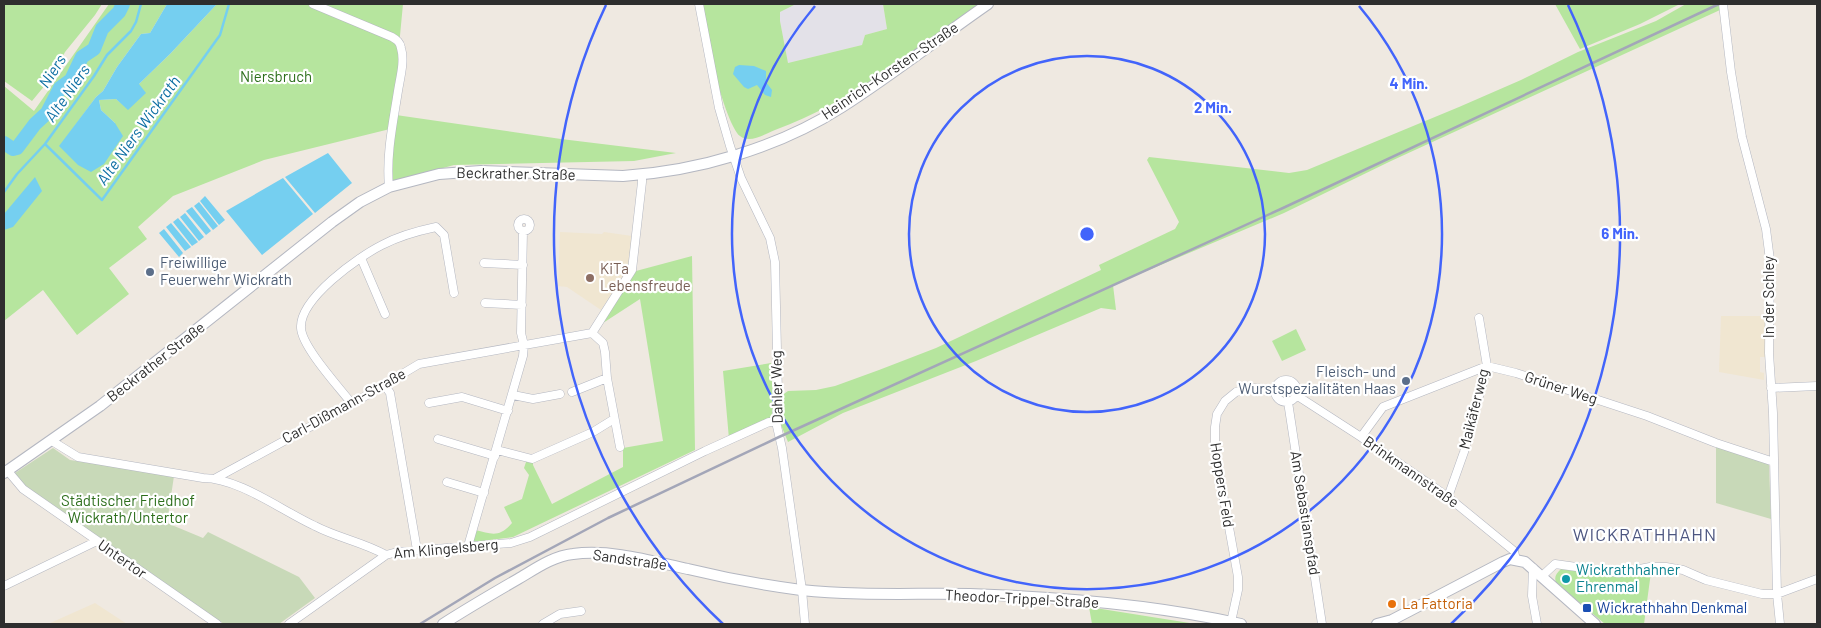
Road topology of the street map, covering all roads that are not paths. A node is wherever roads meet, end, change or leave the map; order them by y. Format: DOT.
graph roads {
  1 [pos="313,4"];
  2 [pos="699,4"];
  3 [pos="988,4"];
  4 [pos="1724,4"];
  5 [pos="733,156"];
  6 [pos="642,174"];
  7 [pos="389,187"];
  8 [pos="524,231"];
  9 [pos="361,258"];
  10 [pos="484,263"];
  11 [pos="523,265"];
  12 [pos="454,293"];
  13 [pos="485,303"];
  14 [pos="522,305"];
  15 [pos="385,314"];
  16 [pos="1479,318"];
  17 [pos="592,333"];
  18 [pos="524,345"];
  19 [pos="1487,366"];
  20 [pos="607,378"];
  21 [pos="384,384"];
  22 [pos="1817,386"];
  23 [pos="1771,388"];
  24 [pos="1274,389"];
  25 [pos="572,392"];
  26 [pos="560,394"];
  27 [pos="513,395"];
  28 [pos="1296,395"];
  29 [pos="1288,402"];
  30 [pos="429,403"];
  31 [pos="352,404"];
  32 [pos="508,411"];
  33 [pos="614,419"];
  34 [pos="776,422"];
  35 [pos="1362,437"];
  36 [pos="438,439"];
  37 [pos="52,441"];
  38 [pos="620,447"];
  39 [pos="496,453"];
  40 [pos="1774,462"];
  41 [pos="6,471"];
  42 [pos="216,478"];
  43 [pos="447,482"];
  44 [pos="484,493"];
  45 [pos="1448,497"];
  46 [pos="96,541"];
  47 [pos="468,546"];
  48 [pos="417,550"];
  49 [pos="386,554"];
  50 [pos="1513,559"];
  51 [pos="1538,573"];
  52 [pos="1817,579"];
  53 [pos="4,586"];
  54 [pos="802,590"];
  55 [pos="1777,594"];
  56 [pos="581,611"];
  57 [pos="1236,623"];
  58 [pos="217,624"];
  59 [pos="289,624"];
  60 [pos="444,624"];
  61 [pos="543,624"];
  62 [pos="805,624"];
  63 [pos="1322,624"];
  64 [pos="1377,624"];
  65 [pos="1537,624"];
  66 [pos="1595,624"];
  67 [pos="1780,624"];
  1 -- 7 [label="street"];
  2 -- 5 [label="street, Dahler Weg"];
  3 -- 5 [label="street, Heinrich-Korsten-Straße"];
  4 -- 23 [label="street, In der Schley"];
  5 -- 6 [label="street, Beckrather Straße"];
  5 -- 34 [label="street, Dahler Weg"];
  6 -- 7 [label="street, Beckrather Straße"];
  6 -- 17 [label="street"];
  7 -- 37 [label="street, Beckrather Straße"];
  8 -- 11 [label="street"];
  9 -- 12 [label="street"];
  9 -- 15 [label="street"];
  9 -- 31 [label="street"];
  10 -- 11 [label="street"];
  11 -- 14 [label="street"];
  13 -- 14 [label="street"];
  14 -- 18 [label="street"];
  16 -- 19 [label="street, Maikäferweg"];
  17 -- 18 [label="street, Carl-Dißmann-Straße"];
  17 -- 20 [label="street"];
  18 -- 21 [label="street, Carl-Dißmann-Straße"];
  18 -- 27 [label="street"];
  19 -- 35 [label="street"];
  19 -- 40 [label="street, Grüner Weg"];
  19 -- 45 [label="street, Maikäferweg"];
  20 -- 25 [label="street"];
  20 -- 33 [label="street"];
  21 -- 31 [label="street, Carl-Dißmann-Straße"];
  21 -- 48 [label="street"];
  22 -- 23 [label="street"];
  23 -- 40 [label="street, In der Schley"];
  24 -- 28 [label="street"];
  24 -- 29 [label="street"];
  24 -- 57 [label="street, Hoppers Feld"];
  26 -- 27 [label="street"];
  27 -- 32 [label="street"];
  28 -- 29 [label="street"];
  28 -- 35 [label="street, Brinkmannstraße"];
  29 -- 63 [label="street, Am Sebastianspfad"];
  30 -- 32 [label="street"];
  31 -- 42 [label="street, Carl-Dißmann-Straße"];
  32 -- 39 [label="street"];
  33 -- 38 [label="street"];
  33 -- 39 [label="street"];
  34 -- 47 [label="street, Am Klingelsberg"];
  34 -- 54 [label="street, Dahler Weg"];
  35 -- 45 [label="street, Brinkmannstraße"];
  36 -- 39 [label="street"];
  37 -- 41 [label="street, Beckrather Straße"];
  37 -- 42 [label="street, Am Klingelsberg"];
  39 -- 44 [label="street"];
  40 -- 55 [label="street, In der Schley"];
  41 -- 46 [label="street, Untertor"];
  42 -- 49 [label="street, Am Klingelsberg"];
  43 -- 44 [label="street"];
  44 -- 47 [label="street"];
  45 -- 50 [label="street, Brinkmannstraße"];
  46 -- 53 [label="street"];
  46 -- 58 [label="street, Untertor"];
  47 -- 48 [label="street, Am Klingelsberg"];
  48 -- 49 [label="street, Am Klingelsberg"];
  49 -- 59 [label="street"];
  50 -- 51 [label="street"];
  50 -- 64 [label="street"];
  51 -- 55 [label="street"];
  51 -- 65 [label="street"];
  51 -- 66 [label="street"];
  52 -- 55 [label="street"];
  54 -- 57 [label="street, Theodor-Trippel-Straße"];
  54 -- 60 [label="street, Sandstraße"];
  54 -- 62 [label="street, Dahler Weg"];
  55 -- 67 [label="street, In der Schley"];
  56 -- 61 [label="street"];
}
